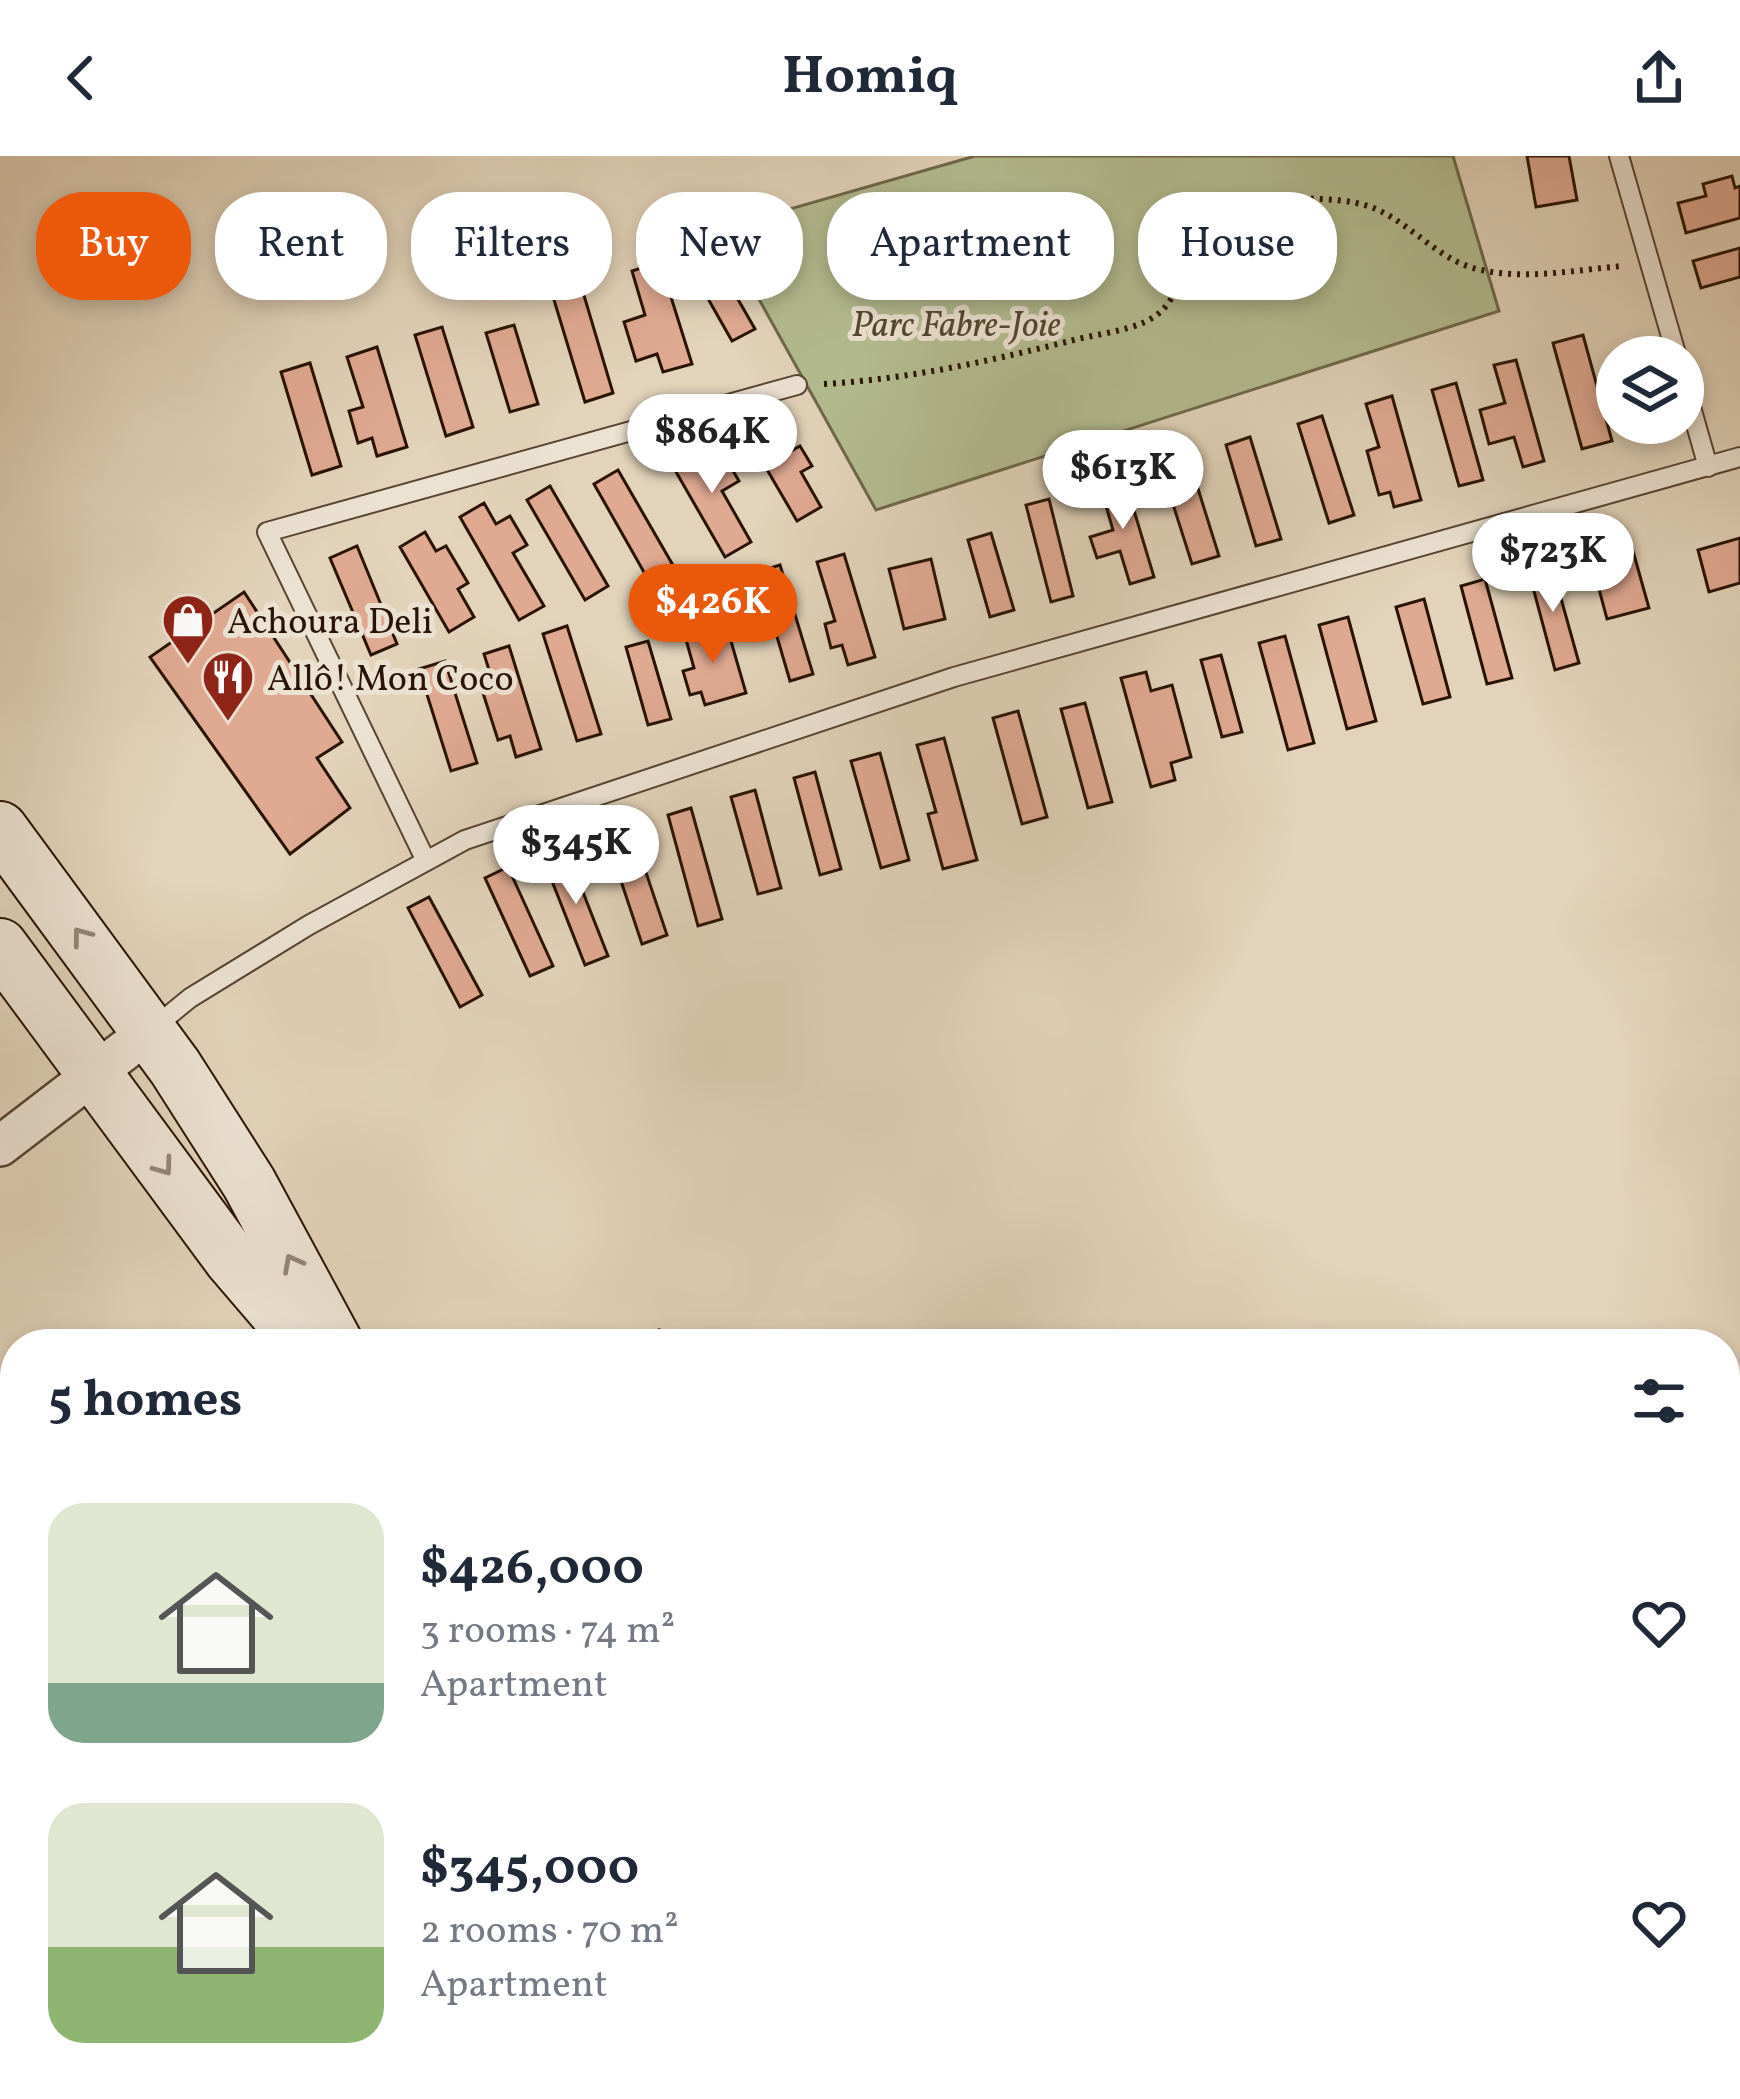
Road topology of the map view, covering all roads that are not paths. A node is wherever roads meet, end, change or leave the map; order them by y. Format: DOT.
graph roads {
  1 [pos="1619,156"];
  2 [pos="1671,336"];
  3 [pos="797,385"];
  4 [pos="1701,444"];
  5 [pos="1740,458"];
  6 [pos="1708,467"];
  7 [pos="0,829"];
  8 [pos="426,861"];
  9 [pos="0,946"];
  10 [pos="151,1030"];
  11 [pos="96,1075"];
  12 [pos="0,1146"];
  13 [pos="291,1329"];
  14 [pos="328,1329"];
  1 -- 2 [label="lane"];
  3 -- 8 [label="lane"];
  4 -- 6 [label="lane"];
  5 -- 6 [label="lane"];
  6 -- 8 [label="lane"];
  10 -- 7 [label="main road, one-way"];
  8 -- 10 [label="lane"];
  9 -- 11 [label="main road"];
  10 -- 11 [label="street"];
  14 -- 10 [label="main road, one-way"];
  11 -- 12 [label="street"];
  11 -- 13 [label="main road, one-way"];
}
